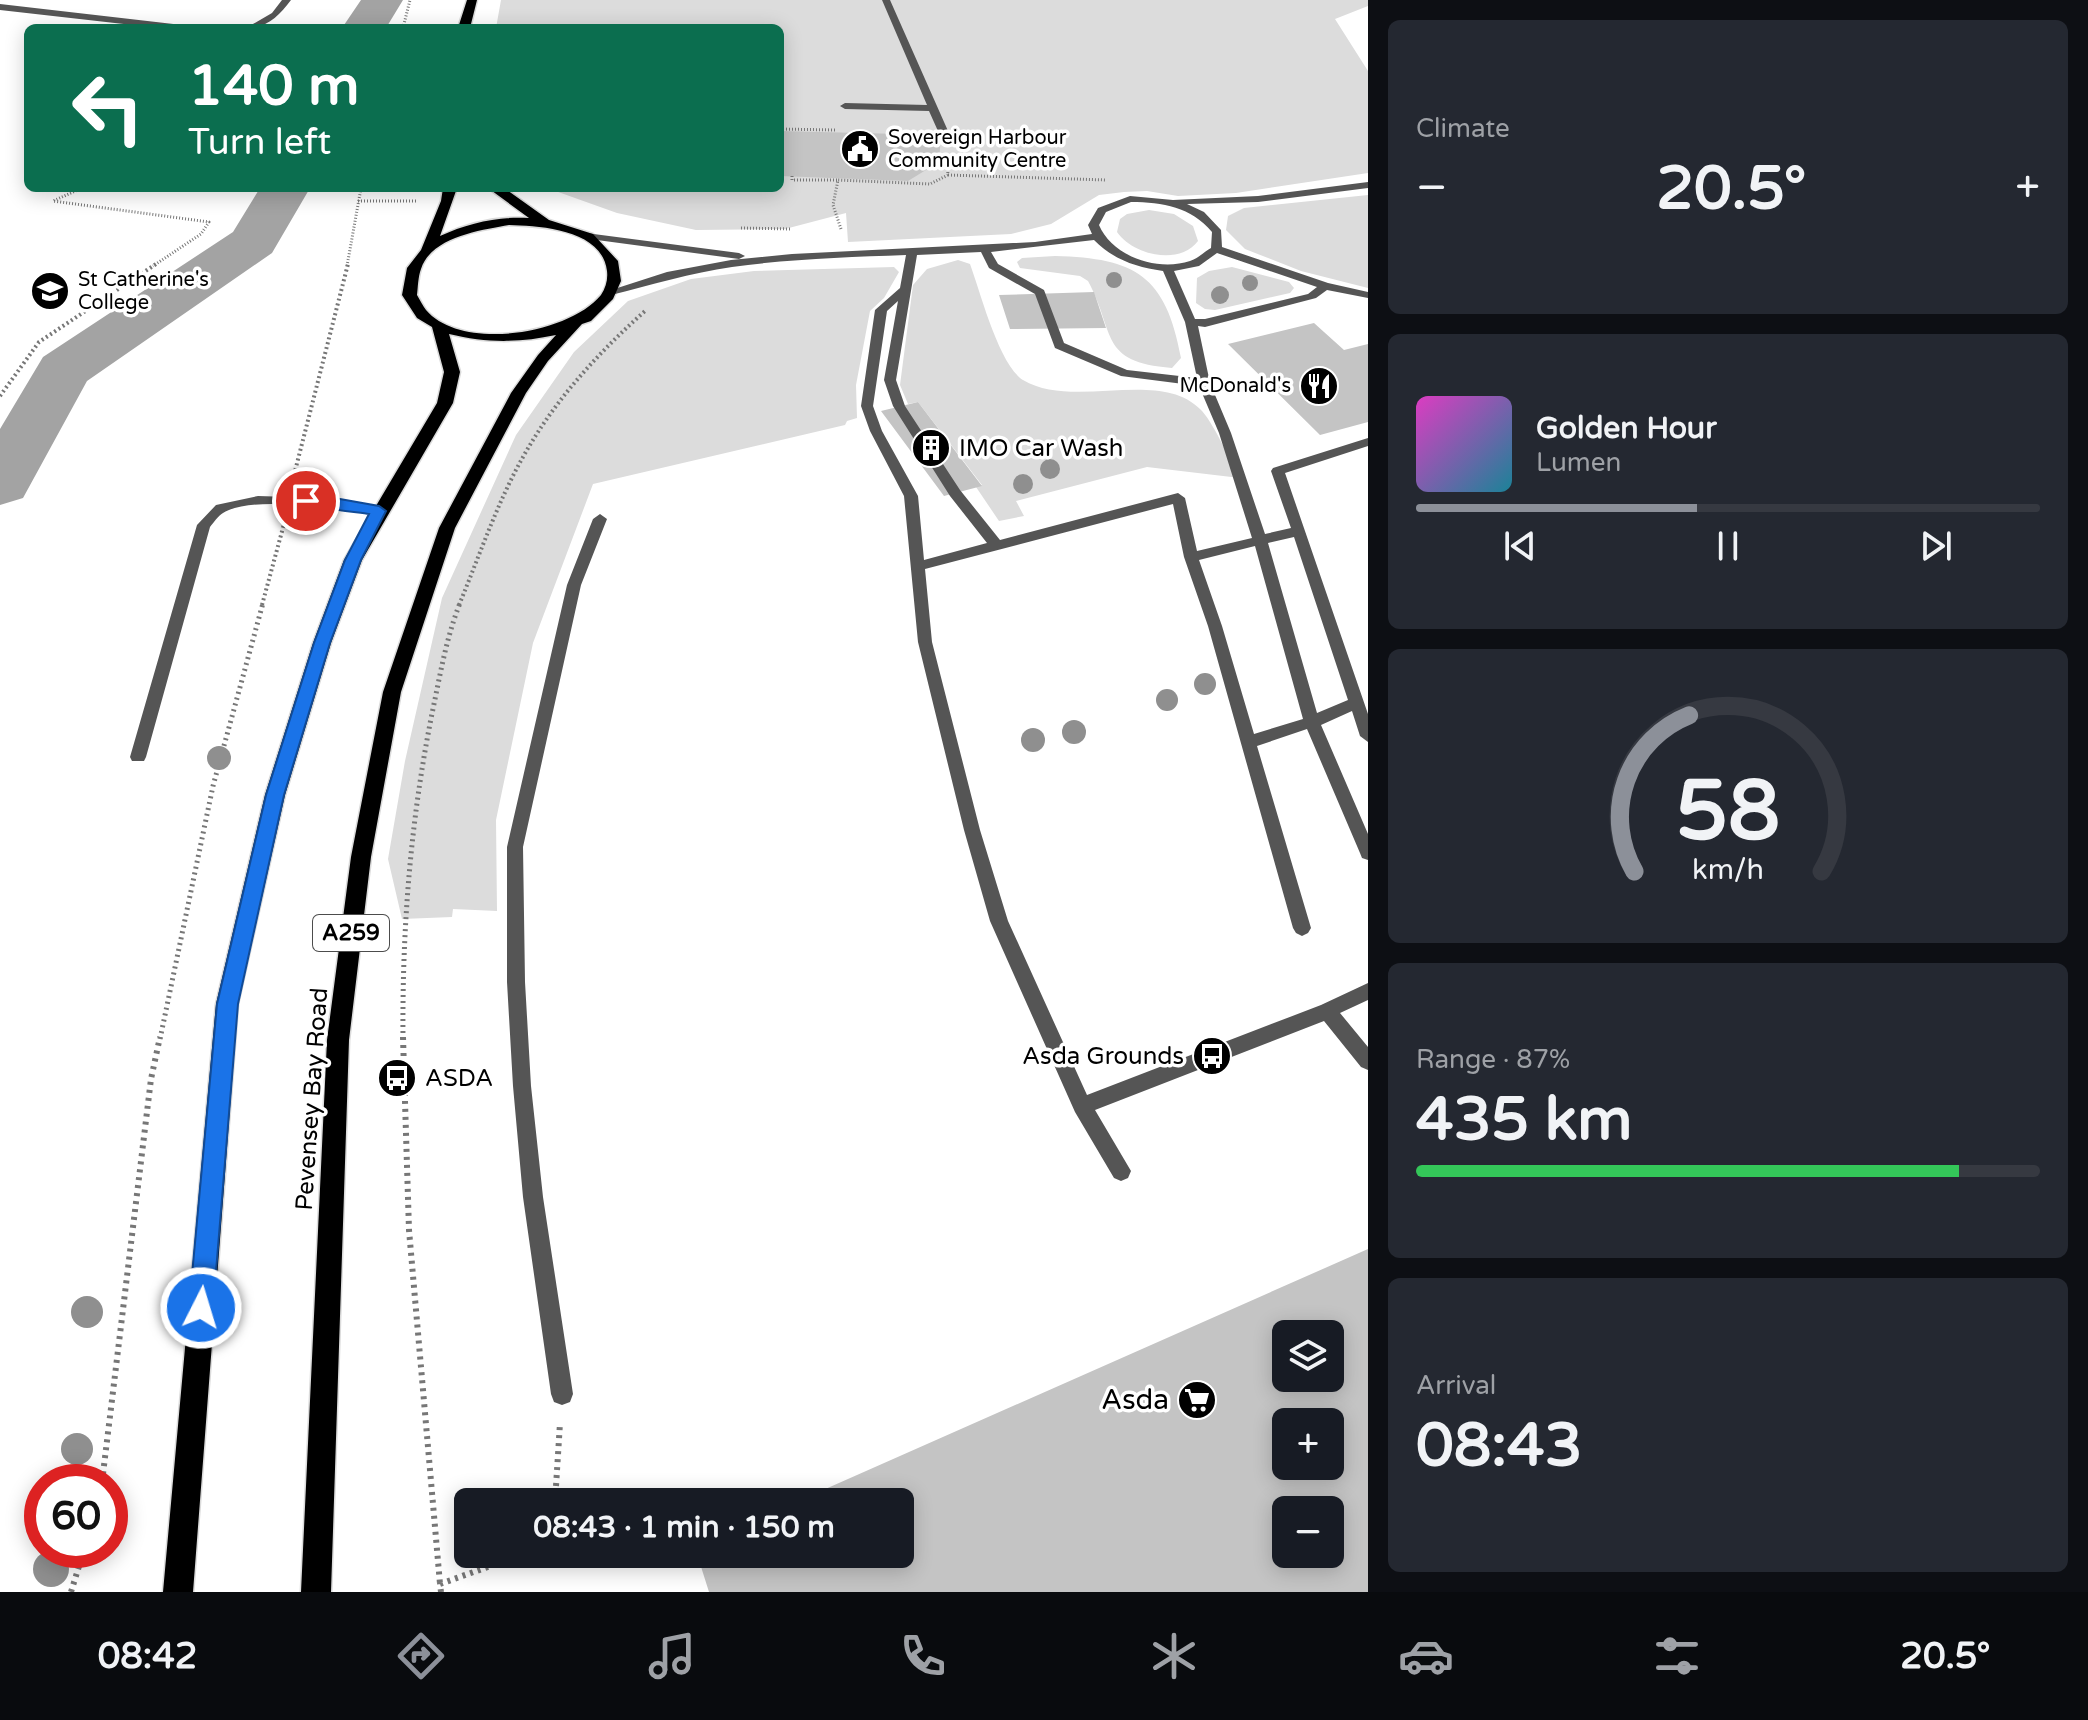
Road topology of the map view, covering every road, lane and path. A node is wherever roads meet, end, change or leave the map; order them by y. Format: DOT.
graph roads {
  1 [pos="61,0"];
  2 [pos="287,0"];
  3 [pos="410,0"];
  4 [pos="472,0"];
  5 [pos="886,0"];
  6 [pos="0,7"];
  7 [pos="46,13"];
  8 [pos="146,24"];
  9 [pos="258,24"];
  10 [pos="404,24"];
  11 [pos="465,24"];
  12 [pos="845,106"];
  13 [pos="933,108"];
  14 [pos="947,140"];
  15 [pos="792,176"];
  16 [pos="838,180"];
  17 [pos="1368,185"];
  18 [pos="73,192"];
  19 [pos="360,192"];
  20 [pos="449,192"];
  21 [pos="501,192"];
  22 [pos="1258,199"];
  23 [pos="1166,201"];
  24 [pos="1218,217"];
  25 [pos="545,222"];
  26 [pos="729,228"];
  27 [pos="801,229"];
  28 [pos="852,229"];
  29 [pos="586,236"];
  30 [pos="1096,237"];
  31 [pos="984,248"];
  32 [pos="1216,249"];
  33 [pos="427,251"];
  34 [pos="912,252"];
  35 [pos="755,258"];
  36 [pos="1167,268"];
  37 [pos="1325,286"];
  38 [pos="903,291"];
  39 [pos="611,292"];
  40 [pos="1368,295"];
  41 [pos="1191,322"];
  42 [pos="575,324"];
  43 [pos="439,326"];
  44 [pos="1204,383"];
  45 [pos="0,396"];
  46 [pos="1368,442"];
  47 [pos="288,502"];
  48 [pos="379,511"];
  49 [pos="600,519"];
  50 [pos="1299,531"];
  51 [pos="1260,541"];
  52 [pos="997,546"];
  53 [pos="1191,557"];
  54 [pos="919,566"];
  55 [pos="1355,703"];
  56 [pos="1312,722"];
  57 [pos="1368,736"];
  58 [pos="1249,742"];
  59 [pos="138,757"];
  60 [pos="1368,853"];
  61 [pos="1302,928"];
  62 [pos="1368,991"];
  63 [pos="1327,1011"];
  64 [pos="1368,1061"];
  65 [pos="1082,1106"];
  66 [pos="1121,1171"];
  67 [pos="562,1394"];
  68 [pos="104,1464"];
  69 [pos="556,1488"];
  70 [pos="78,1568"];
  71 [pos="485,1568"];
  72 [pos="71,1592"];
  73 [pos="178,1592"];
  74 [pos="316,1592"];
  75 [pos="441,1592"];
  1 -- 7 [label="street"];
  2 -- 9 [label="street"];
  3 -- 10 [label="path"];
  4 -- 11 [label="main road"];
  5 -- 13 [label="street"];
  6 -- 7 [label="street"];
  7 -- 8 [label="street"];
  12 -- 13 [label="street"];
  13 -- 14 [label="street"];
  14 -- 16 [label="path"];
  15 -- 16 [label="path"];
  16 -- 28 [label="path"];
  17 -- 22 [label="street"];
  18 -- 45 [label="path"];
  19 -- 47 [label="path"];
  20 -- 33 [label="main road"];
  21 -- 25 [label="main road"];
  22 -- 23 [label="street"];
  22 -- 24 [label="street"];
  23 -- 24 [label="street"];
  23 -- 30 [label="street"];
  24 -- 32 [label="street"];
  25 -- 29 [label="main road"];
  25 -- 33 [label="main road"];
  26 -- 27 [label="path"];
  29 -- 35 [label="street"];
  29 -- 39 [label="main road"];
  30 -- 31 [label="street"];
  30 -- 36 [label="street"];
  31 -- 34 [label="street"];
  31 -- 44 [label="street"];
  32 -- 36 [label="street"];
  32 -- 37 [label="street"];
  33 -- 43 [label="main road"];
  34 -- 35 [label="street"];
  34 -- 38 [label="street"];
  35 -- 39 [label="street"];
  36 -- 41 [label="street"];
  37 -- 40 [label="street"];
  37 -- 41 [label="street"];
  38 -- 52 [label="street"];
  38 -- 54 [label="street"];
  39 -- 42 [label="main road"];
  41 -- 44 [label="street"];
  42 -- 43 [label="main road"];
  42 -- 74 [label="main road, Pevensey Bay Road / A259"];
  43 -- 48 [label="main road"];
  44 -- 51 [label="street"];
  46 -- 50 [label="street"];
  47 -- 48 [label="street"];
  47 -- 59 [label="street"];
  47 -- 68 [label="path"];
  48 -- 73 [label="main road"];
  49 -- 67 [label="street"];
  50 -- 51 [label="street"];
  50 -- 55 [label="street"];
  51 -- 53 [label="street"];
  51 -- 56 [label="street"];
  52 -- 53 [label="street"];
  52 -- 54 [label="street"];
  53 -- 58 [label="street"];
  54 -- 65 [label="street"];
  55 -- 56 [label="street"];
  55 -- 57 [label="street"];
  56 -- 58 [label="street"];
  56 -- 60 [label="street"];
  58 -- 61 [label="street"];
  62 -- 63 [label="street"];
  63 -- 64 [label="street"];
  63 -- 65 [label="street"];
  65 -- 66 [label="street"];
  67 -- 69 [label="path"];
  70 -- 72 [label="path"];
  71 -- 75 [label="path"];
}
